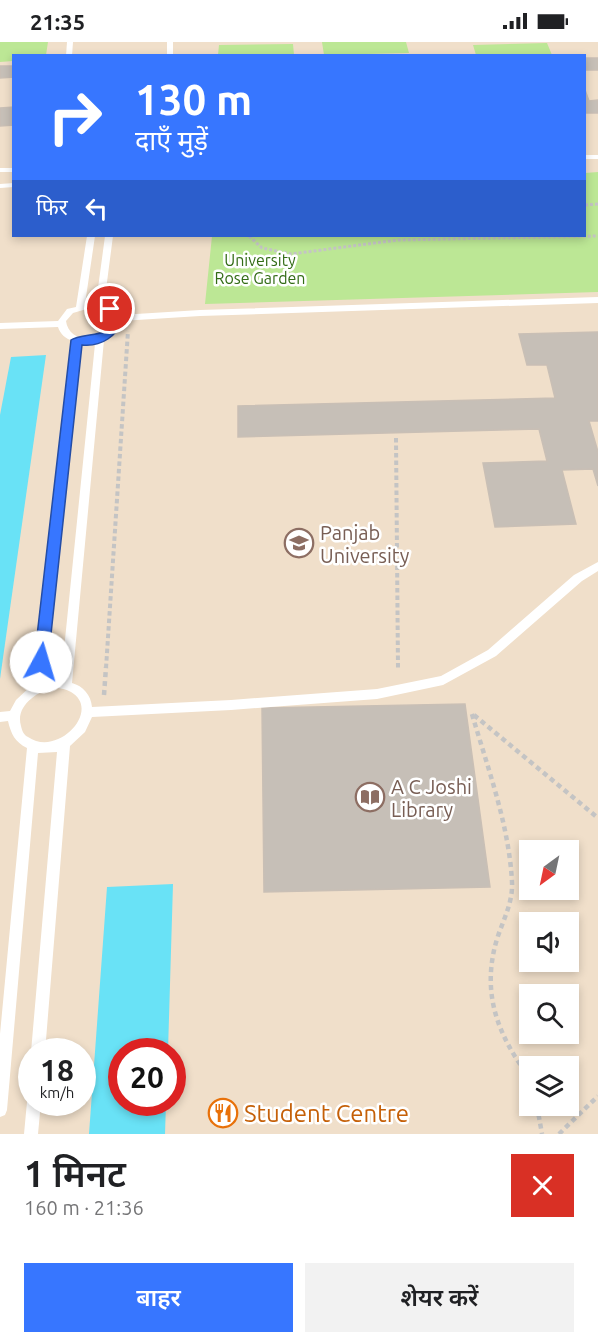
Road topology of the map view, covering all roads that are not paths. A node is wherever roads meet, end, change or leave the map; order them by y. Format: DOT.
graph roads {
  1 [pos="91,237"];
  2 [pos="109,237"];
  3 [pos="598,300"];
  4 [pos="100,306"];
  5 [pos="80,307"];
  6 [pos="118,318"];
  7 [pos="61,324"];
  8 [pos="0,326"];
  9 [pos="100,339"];
  10 [pos="77,340"];
  11 [pos="598,566"];
  12 [pos="66,683"];
  13 [pos="38,685"];
  14 [pos="88,712"];
  15 [pos="6,717"];
  16 [pos="64,743"];
  17 [pos="33,746"];
  18 [pos="39,1038"];
  19 [pos="0,1110"];
  20 [pos="33,1116"];
  21 [pos="32,1134"];
  1 -- 5 [label="lane"];
  2 -- 4 [label="lane"];
  3 -- 6 [label="lane"];
  4 -- 5 [label="lane"];
  4 -- 6 [label="lane"];
  5 -- 7 [label="lane"];
  6 -- 9 [label="lane"];
  7 -- 8 [label="lane"];
  7 -- 10 [label="lane"];
  9 -- 10 [label="lane"];
  9 -- 12 [label="lane"];
  10 -- 13 [label="lane"];
  11 -- 14 [label="lane"];
  12 -- 13 [label="lane"];
  12 -- 14 [label="lane"];
  13 -- 15 [label="lane"];
  14 -- 16 [label="lane"];
  15 -- 17 [label="lane"];
  16 -- 17 [label="lane"];
  16 -- 18 [label="lane"];
  17 -- 19 [label="lane"];
  20 -- 21 [label="lane"];
}
